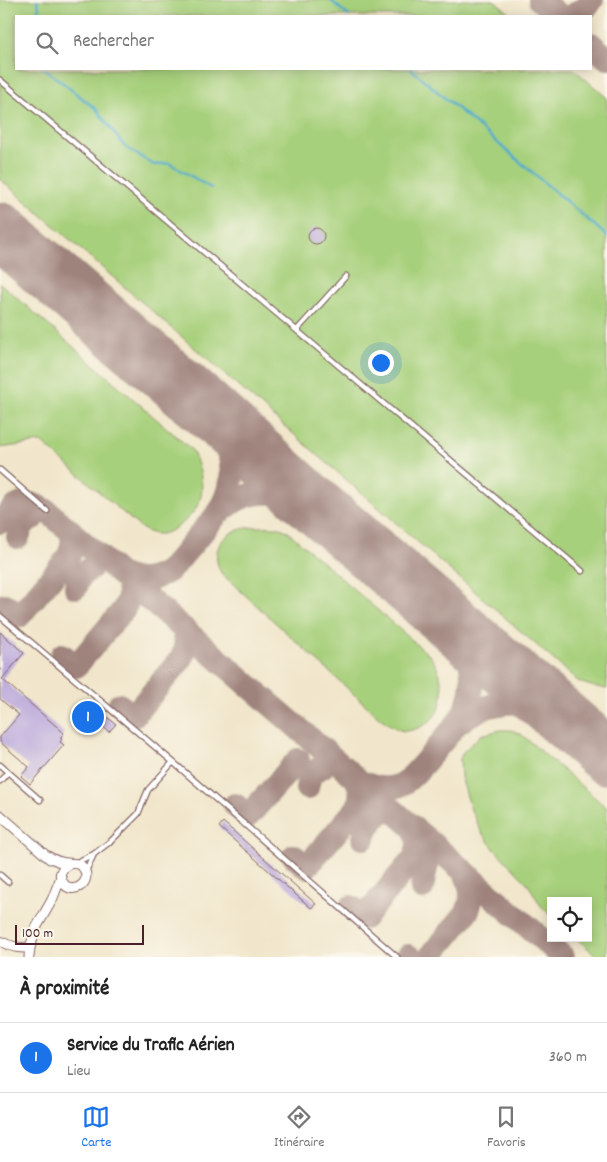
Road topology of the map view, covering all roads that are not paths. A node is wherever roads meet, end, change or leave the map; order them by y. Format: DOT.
graph roads {
  1 [pos="0,80"];
  2 [pos="346,276"];
  3 [pos="297,330"];
  4 [pos="0,470"];
  5 [pos="47,511"];
  6 [pos="582,571"];
  7 [pos="0,616"];
  8 [pos="173,762"];
  9 [pos="0,765"];
  10 [pos="8,772"];
  11 [pos="0,781"];
  12 [pos="40,800"];
  13 [pos="0,815"];
  14 [pos="94,854"];
  15 [pos="46,855"];
  16 [pos="72,863"];
  17 [pos="86,872"];
  18 [pos="0,875"];
  19 [pos="61,875"];
  20 [pos="8,882"];
  21 [pos="69,888"];
  22 [pos="52,900"];
  23 [pos="0,941"];
  24 [pos="30,952"];
  25 [pos="397,957"];
  1 -- 3 [label="lane"];
  2 -- 3 [label="lane"];
  3 -- 6 [label="lane"];
  4 -- 5 [label="lane"];
  7 -- 8 [label="lane"];
  8 -- 14 [label="lane"];
  8 -- 25 [label="lane"];
  9 -- 10 [label="lane"];
  10 -- 11 [label="lane"];
  10 -- 12 [label="lane"];
  13 -- 15 [label="street"];
  14 -- 16 [label="lane"];
  14 -- 17 [label="lane"];
  15 -- 16 [label="street"];
  15 -- 19 [label="street"];
  16 -- 17 [label="street"];
  16 -- 19 [label="street"];
  17 -- 21 [label="street"];
  18 -- 20 [label="lane"];
  19 -- 21 [label="street"];
  19 -- 22 [label="street"];
  21 -- 22 [label="street"];
  22 -- 24 [label="street"];
  23 -- 24 [label="street"];
}
